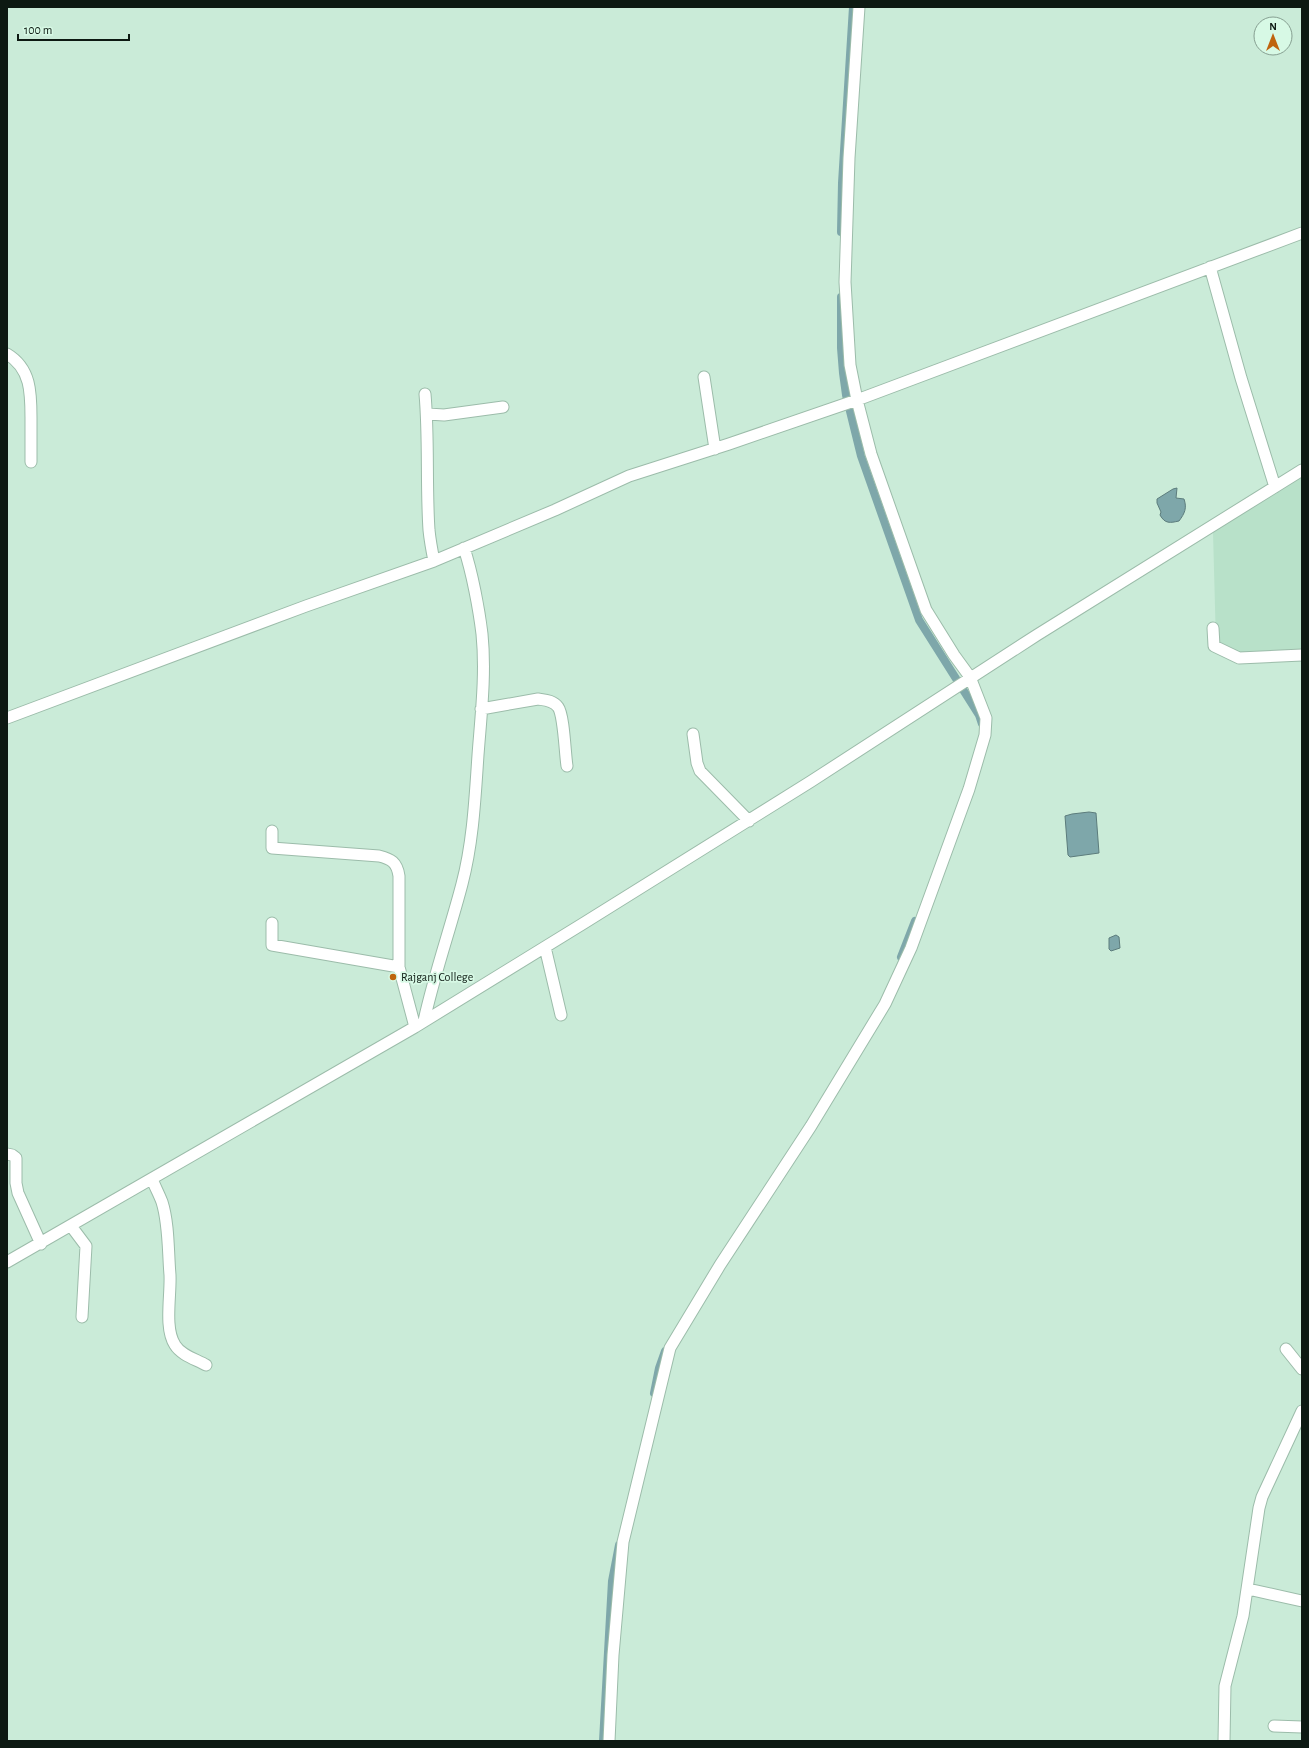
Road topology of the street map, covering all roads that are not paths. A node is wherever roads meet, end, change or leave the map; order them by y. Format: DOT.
graph roads {
  1 [pos="859,7"];
  2 [pos="1302,233"];
  3 [pos="1210,267"];
  4 [pos="7,354"];
  5 [pos="704,377"];
  6 [pos="425,394"];
  7 [pos="851,402"];
  8 [pos="503,407"];
  9 [pos="428,414"];
  10 [pos="715,449"];
  11 [pos="31,462"];
  12 [pos="1302,470"];
  13 [pos="1275,487"];
  14 [pos="464,548"];
  15 [pos="434,561"];
  16 [pos="1213,628"];
  17 [pos="1302,655"];
  18 [pos="964,682"];
  19 [pos="481,709"];
  20 [pos="7,718"];
  21 [pos="693,734"];
  22 [pos="567,766"];
  23 [pos="749,821"];
  24 [pos="272,831"];
  25 [pos="272,923"];
  26 [pos="545,947"];
  27 [pos="399,966"];
  28 [pos="561,1015"];
  29 [pos="419,1024"];
  30 [pos="7,1154"];
  31 [pos="152,1179"];
  32 [pos="71,1226"];
  33 [pos="40,1244"];
  34 [pos="7,1262"];
  35 [pos="82,1317"];
  36 [pos="1286,1349"];
  37 [pos="206,1364"];
  38 [pos="1302,1369"];
  39 [pos="1302,1412"];
  40 [pos="1248,1589"];
  41 [pos="1302,1601"];
  42 [pos="1274,1726"];
  43 [pos="1302,1727"];
  44 [pos="609,1741"];
  45 [pos="1224,1741"];
  1 -- 7 [label="street"];
  2 -- 3 [label="street"];
  3 -- 7 [label="street"];
  3 -- 13 [label="street"];
  4 -- 11 [label="street"];
  5 -- 10 [label="street"];
  6 -- 9 [label="street"];
  7 -- 10 [label="street"];
  7 -- 18 [label="street"];
  8 -- 9 [label="street"];
  9 -- 15 [label="street"];
  10 -- 14 [label="street"];
  12 -- 13 [label="street"];
  13 -- 18 [label="street"];
  14 -- 15 [label="street"];
  14 -- 19 [label="street"];
  15 -- 20 [label="street"];
  16 -- 17 [label="street"];
  18 -- 23 [label="street"];
  18 -- 44 [label="street"];
  19 -- 22 [label="street"];
  19 -- 29 [label="street"];
  21 -- 23 [label="street"];
  23 -- 26 [label="street"];
  24 -- 27 [label="street"];
  25 -- 27 [label="street"];
  26 -- 28 [label="street"];
  26 -- 29 [label="street"];
  27 -- 29 [label="street"];
  29 -- 31 [label="street"];
  30 -- 33 [label="street"];
  31 -- 32 [label="street"];
  31 -- 37 [label="street"];
  32 -- 33 [label="street"];
  32 -- 35 [label="street"];
  33 -- 34 [label="street"];
  36 -- 38 [label="street"];
  39 -- 40 [label="street"];
  40 -- 41 [label="street"];
  40 -- 45 [label="street"];
  42 -- 43 [label="street"];
}
